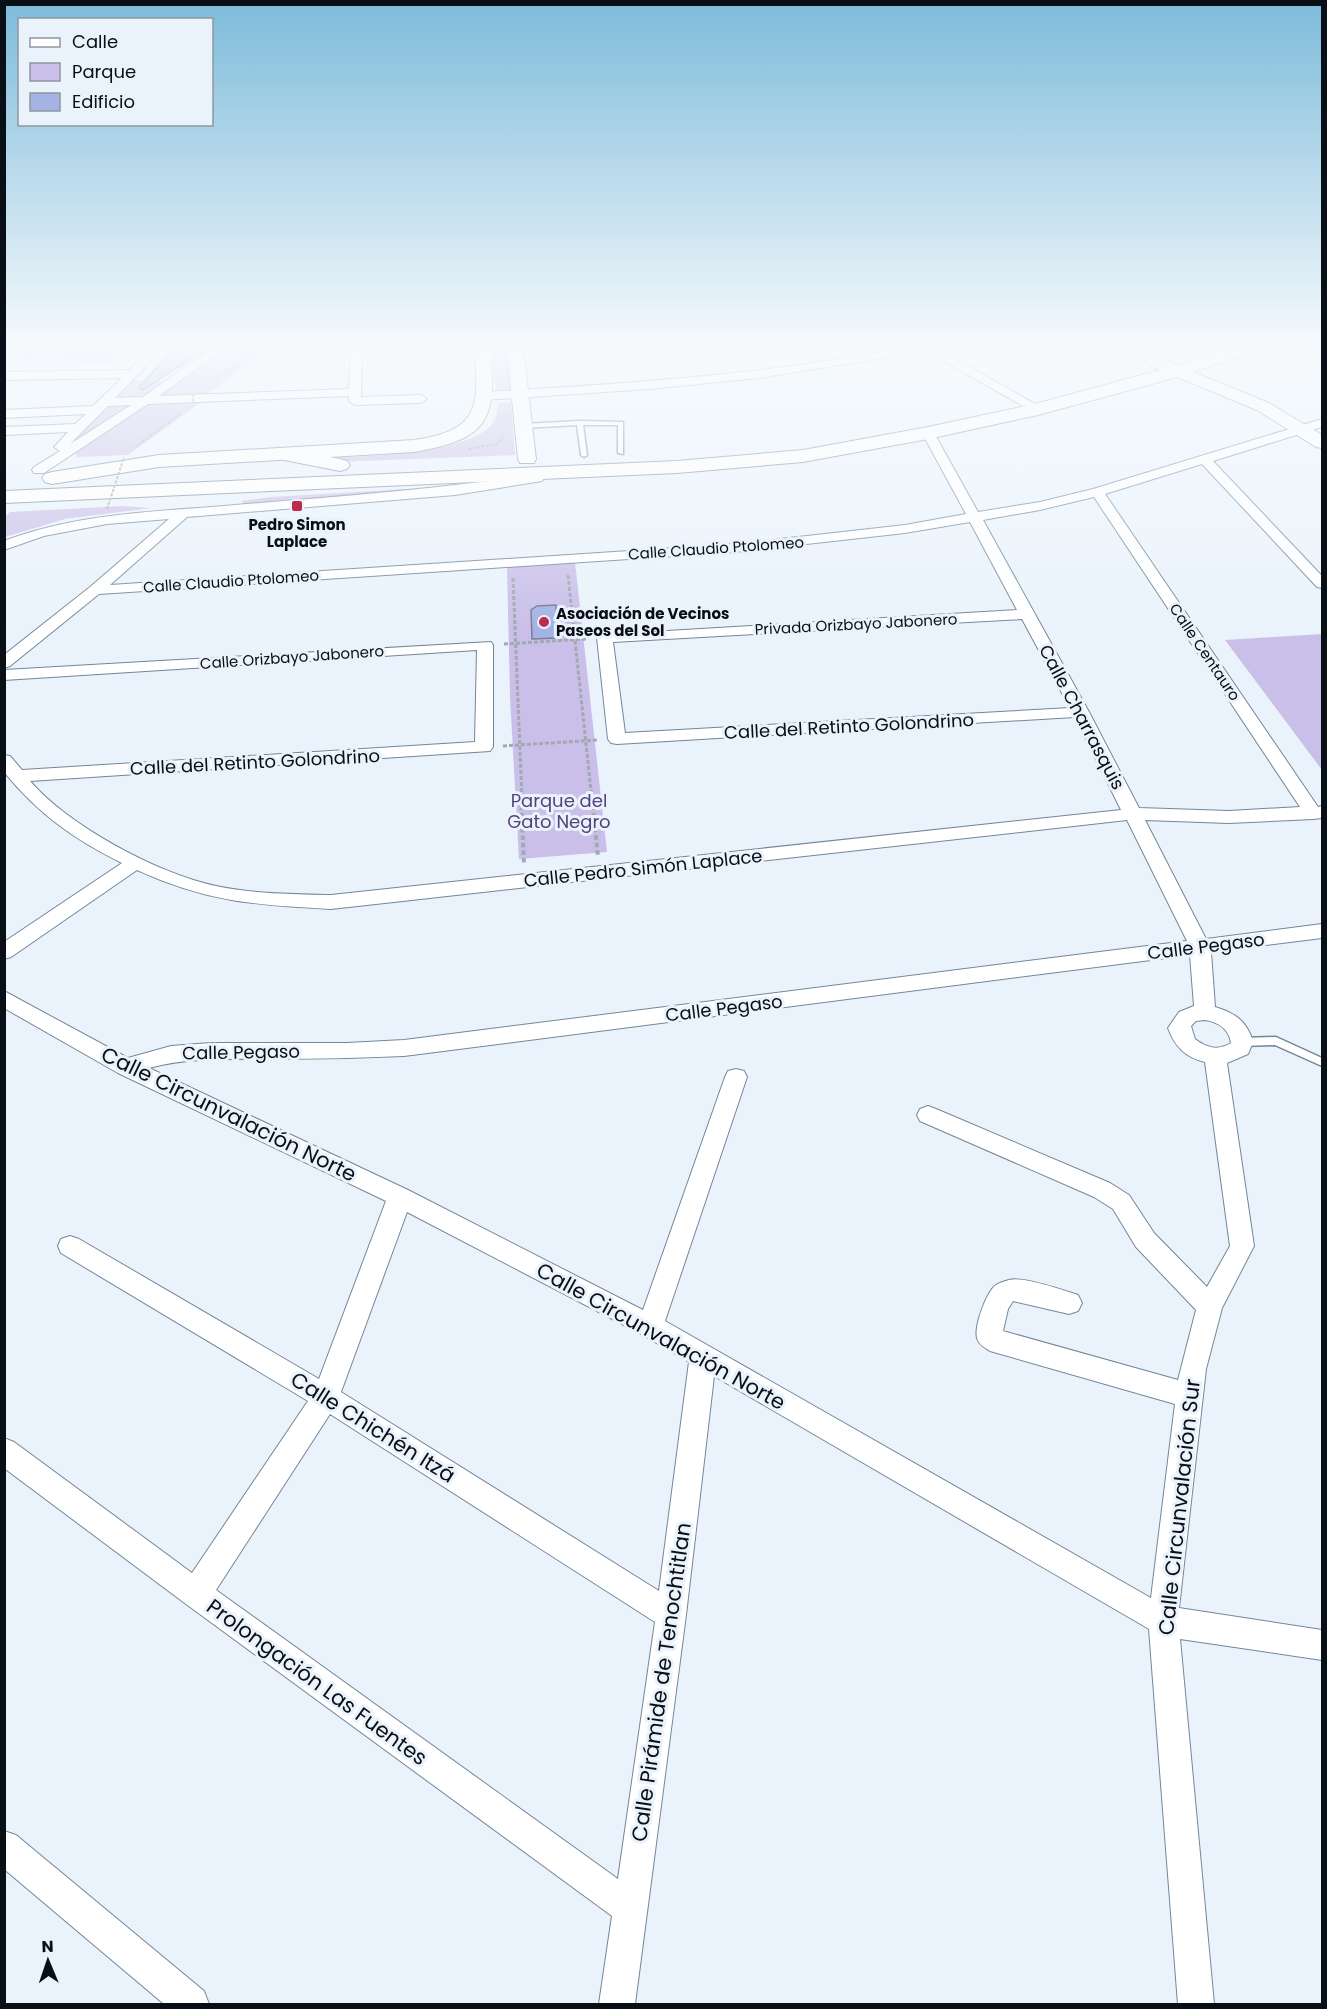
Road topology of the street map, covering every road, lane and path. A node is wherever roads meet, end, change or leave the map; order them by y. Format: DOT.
graph roads {
  1 [pos="66,442"];
  2 [pos="82,442"];
  3 [pos="142,442"];
  4 [pos="436,442"];
  5 [pos="525,442"];
  6 [pos="582,442"];
  7 [pos="621,442"];
  8 [pos="759,442"];
  9 [pos="880,442"];
  10 [pos="933,442"];
  11 [pos="1263,442"];
  12 [pos="621,453"];
  13 [pos="64,454"];
  14 [pos="117,454"];
  15 [pos="281,454"];
  16 [pos="124,457"];
  17 [pos="527,459"];
  18 [pos="1204,460"];
  19 [pos="159,461"];
  20 [pos="473,462"];
  21 [pos="584,463"];
  22 [pos="340,465"];
  23 [pos="40,475"];
  24 [pos="537,478"];
  25 [pos="4,480"];
  26 [pos="245,481"];
  27 [pos="4,489"];
  28 [pos="1097,492"];
  29 [pos="4,497"];
  30 [pos="114,505"];
  31 [pos="4,506"];
  32 [pos="184,513"];
  33 [pos="975,518"];
  34 [pos="4,546"];
  35 [pos="567,559"];
  36 [pos="513,562"];
  37 [pos="1323,584"];
  38 [pos="95,590"];
  39 [pos="1028,614"];
  40 [pos="605,638"];
  41 [pos="575,640"];
  42 [pos="516,643"];
  43 [pos="485,645"];
  44 [pos="4,663"];
  45 [pos="4,675"];
  46 [pos="1081,712"];
  47 [pos="617,739"];
  48 [pos="585,741"];
  49 [pos="484,743"];
  50 [pos="519,745"];
  51 [pos="4,760"];
  52 [pos="17,776"];
  53 [pos="1318,812"];
  54 [pos="1133,814"];
  55 [pos="596,843"];
  56 [pos="523,845"];
  57 [pos="136,862"];
  58 [pos="1323,931"];
  59 [pos="1200,947"];
  60 [pos="4,952"];
  61 [pos="4,998"];
  62 [pos="1205,1012"];
  63 [pos="1242,1042"];
  64 [pos="1215,1057"];
  65 [pos="1323,1062"];
  66 [pos="126,1067"];
  67 [pos="736,1077"];
  68 [pos="928,1115"];
  69 [pos="400,1197"];
  70 [pos="70,1246"];
  71 [pos="1069,1303"];
  72 [pos="1210,1307"];
  73 [pos="650,1326"];
  74 [pos="703,1358"];
  75 [pos="1190,1395"];
  76 [pos="326,1397"];
  77 [pos="4,1451"];
  78 [pos="196,1594"];
  79 [pos="671,1615"];
  80 [pos="1163,1621"];
  81 [pos="1323,1646"];
  82 [pos="4,1846"];
  83 [pos="631,1909"];
  84 [pos="191,2004"];
  85 [pos="617,2004"];
  86 [pos="1196,2004"];
  1 -- 23 [label="street"];
  2 -- 13 [label="street"];
  3 -- 14 [label="path"];
  4 -- 15 [label="main road"];
  5 -- 17 [label="main road"];
  6 -- 21 [label="lane"];
  7 -- 12 [label="lane"];
  8 -- 12 [label="main road"];
  9 -- 21 [label="main road"];
  10 -- 33 [label="street, Calle Charrasquis"];
  11 -- 18 [label="street, Calle Claudio Ptolomeo"];
  12 -- 21 [label="main road"];
  13 -- 19 [label="main road"];
  13 -- 23 [label="street"];
  15 -- 19 [label="main road"];
  15 -- 22 [label="main road"];
  16 -- 30 [label="path, bridge"];
  17 -- 20 [label="main road"];
  17 -- 21 [label="main road"];
  18 -- 28 [label="street, Calle Claudio Ptolomeo"];
  18 -- 37 [label="street"];
  19 -- 23 [label="main road"];
  20 -- 22 [label="main road"];
  20 -- 26 [label="main road"];
  21 -- 24 [label="main road"];
  21 -- 26 [label="main road"];
  22 -- 23 [label="main road"];
  23 -- 25 [label="main road"];
  24 -- 30 [label="main road"];
  24 -- 32 [label="street"];
  26 -- 27 [label="main road"];
  26 -- 29 [label="main road"];
  28 -- 33 [label="street, Calle Claudio Ptolomeo"];
  28 -- 53 [label="street, Calle Centauro"];
  30 -- 31 [label="main road"];
  30 -- 32 [label="main road"];
  32 -- 34 [label="street"];
  32 -- 38 [label="street"];
  33 -- 35 [label="street, Calle Claudio Ptolomeo"];
  33 -- 39 [label="street, Calle Charrasquis"];
  35 -- 36 [label="street, Calle Claudio Ptolomeo"];
  35 -- 41 [label="path"];
  36 -- 38 [label="street, Calle Claudio Ptolomeo"];
  36 -- 42 [label="path"];
  38 -- 44 [label="street"];
  39 -- 40 [label="street, Privada Orizbayo Jabonero"];
  39 -- 46 [label="street, Calle Charrasquis"];
  40 -- 41 [label="path"];
  40 -- 47 [label="street"];
  41 -- 42 [label="path"];
  41 -- 48 [label="path"];
  42 -- 43 [label="path"];
  42 -- 50 [label="path"];
  43 -- 45 [label="street, Calle Orizbayo Jabonero"];
  43 -- 49 [label="street"];
  46 -- 47 [label="street, Calle del Retinto Golondrino"];
  46 -- 54 [label="street, Calle Charrasquis"];
  47 -- 48 [label="path"];
  48 -- 50 [label="path"];
  48 -- 55 [label="path"];
  49 -- 50 [label="path"];
  49 -- 52 [label="street, Calle del Retinto Golondrino"];
  50 -- 56 [label="path"];
  51 -- 52 [label="street, Calle Pedro Simón Laplace"];
  52 -- 57 [label="street, Calle Pedro Simón Laplace"];
  53 -- 54 [label="street, Calle Pedro Simón Laplace"];
  54 -- 57 [label="street, Calle Pedro Simón Laplace"];
  54 -- 59 [label="street, Calle Charrasquis"];
  57 -- 60 [label="street"];
  58 -- 59 [label="street, Calle Pegaso"];
  59 -- 62 [label="street, Calle Charrasquis"];
  59 -- 66 [label="street, Calle Pegaso"];
  61 -- 66 [label="street, Calle Circunvalación Norte"];
  62 -- 63 [label="street"];
  62 -- 64 [label="street"];
  63 -- 64 [label="street"];
  63 -- 65 [label="lane"];
  64 -- 72 [label="street, Calle Circunvalación Sur"];
  66 -- 69 [label="street, Calle Circunvalación Norte"];
  67 -- 73 [label="street"];
  68 -- 72 [label="street"];
  69 -- 73 [label="street, Calle Circunvalación Norte"];
  69 -- 76 [label="street"];
  70 -- 76 [label="street, Calle Chichén Itzá"];
  71 -- 75 [label="street"];
  72 -- 75 [label="street, Calle Circunvalación Sur"];
  73 -- 74 [label="street, Calle Circunvalación Norte"];
  74 -- 79 [label="street, Calle Pirámide de Tenochtitlan"];
  74 -- 80 [label="street, Calle Circunvalación Norte"];
  75 -- 80 [label="street, Calle Circunvalación Sur"];
  76 -- 78 [label="street"];
  76 -- 79 [label="street, Calle Chichén Itzá"];
  77 -- 78 [label="street, Prolongación Las Fuentes"];
  78 -- 83 [label="street, Prolongación Las Fuentes"];
  79 -- 83 [label="street, Calle Pirámide de Tenochtitlan"];
  80 -- 81 [label="street, Calle Circunvalación Norte"];
  80 -- 86 [label="street, Calle Circunvalación Sur"];
  82 -- 84 [label="street"];
  83 -- 85 [label="street, Calle Pirámide de Tenochtitlan"];
}
